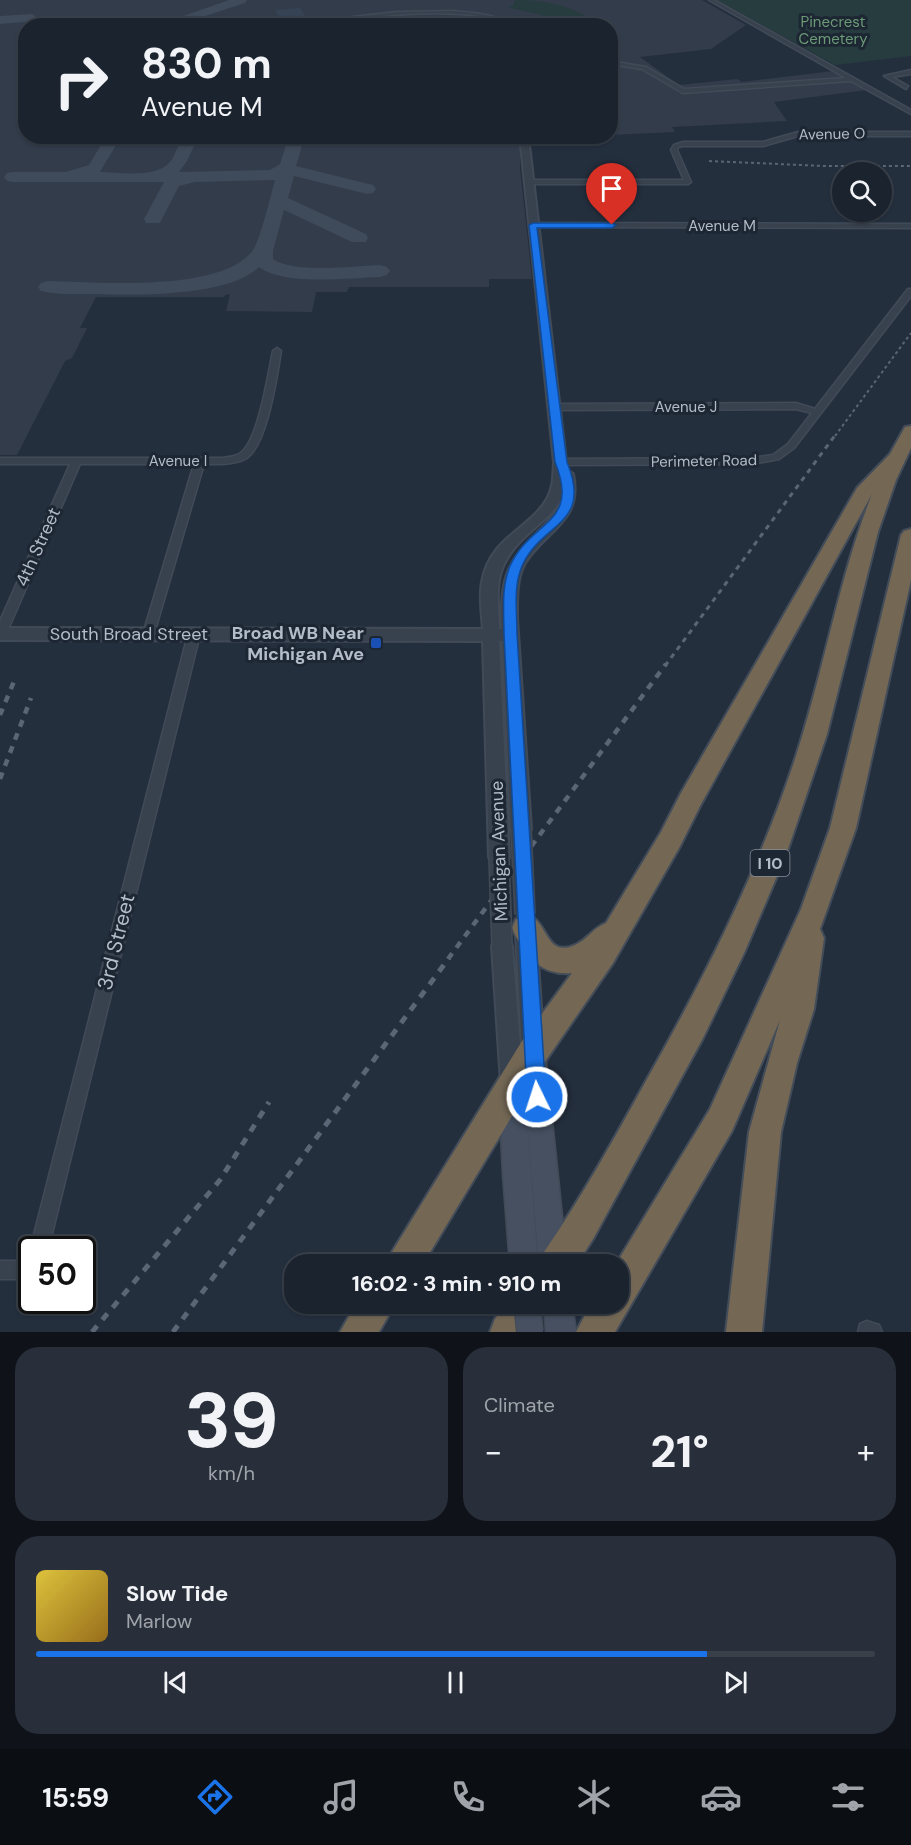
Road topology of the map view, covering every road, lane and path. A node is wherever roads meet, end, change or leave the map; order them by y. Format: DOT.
graph roads {
  1 [pos="711,0"];
  2 [pos="350,18"];
  3 [pos="497,18"];
  4 [pos="618,63"];
  5 [pos="911,72"];
  6 [pos="851,79"];
  7 [pos="906,87"];
  8 [pos="911,112"];
  9 [pos="911,134"];
  10 [pos="525,144"];
  11 [pos="528,182"];
  12 [pos="533,225"];
  13 [pos="911,226"];
  14 [pos="911,291"];
  15 [pos="278,351"];
  16 [pos="554,407"];
  17 [pos="817,412"];
  18 [pos="911,431"];
  19 [pos="895,458"];
  20 [pos="0,461"];
  21 [pos="76,461"];
  22 [pos="200,461"];
  23 [pos="561,462"];
  24 [pos="911,535"];
  25 [pos="0,634"];
  26 [pos="149,634"];
  27 [pos="194,634"];
  28 [pos="510,634"];
  29 [pos="490,635"];
  30 [pos="690,800"];
  31 [pos="815,909"];
  32 [pos="526,921"];
  33 [pos="533,1052"];
  34 [pos="512,1086"];
  35 [pos="43,1236"];
  36 [pos="411,1254"];
  37 [pos="523,1254"];
  38 [pos="554,1254"];
  39 [pos="562,1254"];
  40 [pos="0,1270"];
  41 [pos="18,1270"];
  42 [pos="629,1275"];
  43 [pos="370,1314"];
  44 [pos="521,1314"];
  45 [pos="529,1314"];
  46 [pos="559,1314"];
  47 [pos="606,1314"];
  48 [pos="358,1332"];
  49 [pos="508,1332"];
  50 [pos="530,1332"];
  51 [pos="561,1332"];
  52 [pos="594,1332"];
  53 [pos="744,1332"];
  1 -- 6 [label="street"];
  2 -- 3 [label="street"];
  4 -- 6 [label="street"];
  5 -- 7 [label="street"];
  6 -- 8 [label="street"];
  9 -- 11 [label="street, Avenue O"];
  10 -- 11 [label="street, Michigan Avenue"];
  11 -- 12 [label="street, Michigan Avenue"];
  12 -- 13 [label="street, Avenue M"];
  12 -- 16 [label="street, Michigan Avenue"];
  14 -- 17 [label="street, Perimeter Road"];
  15 -- 22 [label="street, Avenue I"];
  16 -- 17 [label="street, Avenue J"];
  16 -- 23 [label="street, Michigan Avenue"];
  17 -- 23 [label="street, Perimeter Road"];
  18 -- 19 [label="highway, I 10"];
  19 -- 30 [label="highway"];
  19 -- 39 [label="highway, I 10"];
  20 -- 21 [label="street, Avenue I"];
  21 -- 22 [label="street, Avenue I"];
  21 -- 25 [label="street, 4th Street"];
  22 -- 26 [label="street"];
  23 -- 28 [label="street, Michigan Avenue"];
  23 -- 29 [label="street, Michigan Avenue"];
  24 -- 31 [label="highway"];
  25 -- 26 [label="street, South Broad Street"];
  26 -- 27 [label="street, South Broad Street"];
  27 -- 29 [label="street, South Broad Street"];
  27 -- 35 [label="street, 3rd Street"];
  28 -- 29 [label="street, South Broad Street"];
  28 -- 32 [label="street, Michigan Avenue, bridge"];
  29 -- 34 [label="street, Michigan Avenue, bridge"];
  30 -- 32 [label="highway"];
  30 -- 33 [label="highway"];
  31 -- 42 [label="highway"];
  31 -- 53 [label="highway"];
  32 -- 33 [label="street, Michigan Avenue"];
  33 -- 34 [label="highway"];
  33 -- 38 [label="main road, Michigan Avenue"];
  34 -- 36 [label="highway"];
  34 -- 37 [label="main road, Michigan Avenue"];
  40 -- 41 [label="street"];
  43 -- 48 [label="highway"];
  44 -- 49 [label="highway"];
  45 -- 50 [label="main road, bridge"];
  46 -- 51 [label="main road"];
  47 -- 52 [label="highway"];
}
